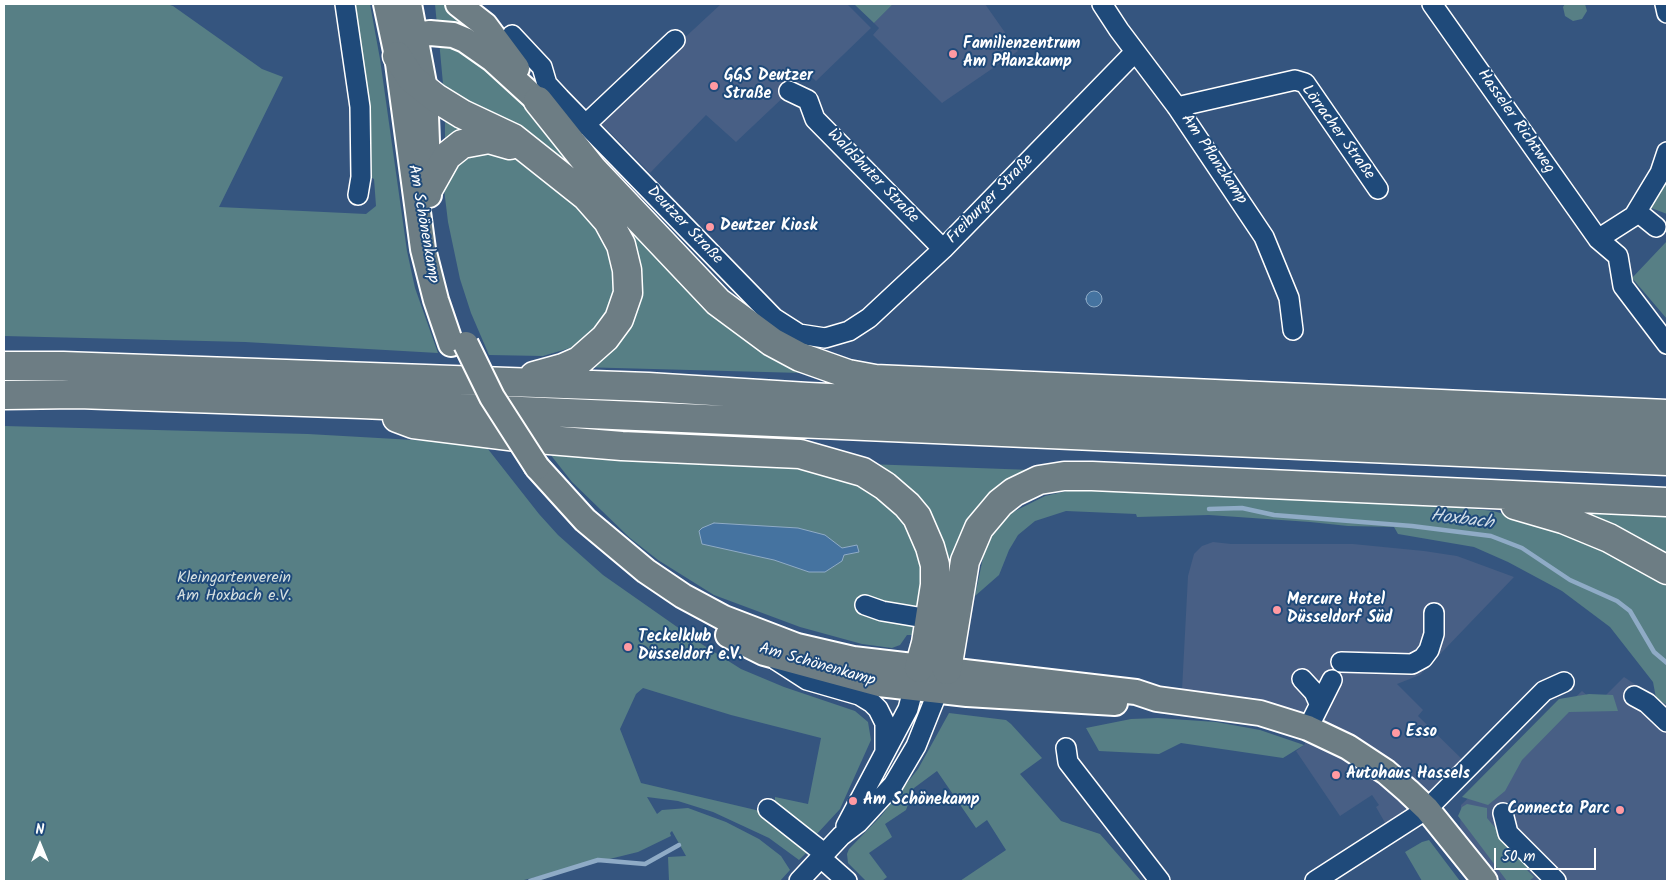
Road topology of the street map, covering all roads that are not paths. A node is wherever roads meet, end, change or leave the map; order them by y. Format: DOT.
graph roads {
  1 [pos="345,4"];
  2 [pos="386,4"];
  3 [pos="409,4"];
  4 [pos="458,4"];
  5 [pos="1102,4"];
  6 [pos="1432,4"];
  7 [pos="1665,4"];
  8 [pos="1667,13"];
  9 [pos="416,35"];
  10 [pos="512,35"];
  11 [pos="675,40"];
  12 [pos="1135,52"];
  13 [pos="397,56"];
  14 [pos="513,73"];
  15 [pos="425,89"];
  16 [pos="789,91"];
  17 [pos="543,93"];
  18 [pos="1177,107"];
  19 [pos="585,124"];
  20 [pos="1667,152"];
  21 [pos="539,158"];
  22 [pos="429,188"];
  23 [pos="1378,189"];
  24 [pos="358,195"];
  25 [pos="1634,216"];
  26 [pos="1656,227"];
  27 [pos="1598,239"];
  28 [pos="943,249"];
  29 [pos="1293,330"];
  30 [pos="837,336"];
  31 [pos="459,344"];
  32 [pos="1667,344"];
  33 [pos="4,366"];
  34 [pos="875,379"];
  35 [pos="507,382"];
  36 [pos="4,395"];
  37 [pos="808,397"];
  38 [pos="361,404"];
  39 [pos="1667,414"];
  40 [pos="1667,437"];
  41 [pos="1667,461"];
  42 [pos="529,467"];
  43 [pos="1447,491"];
  44 [pos="1667,502"];
  45 [pos="1667,570"];
  46 [pos="865,605"];
  47 [pos="1434,614"];
  48 [pos="930,619"];
  49 [pos="764,653"];
  50 [pos="1341,662"];
  51 [pos="1302,679"];
  52 [pos="1332,680"];
  53 [pos="1564,682"];
  54 [pos="930,686"];
  55 [pos="1634,696"];
  56 [pos="1319,703"];
  57 [pos="1667,722"];
  58 [pos="1308,728"];
  59 [pos="1066,748"];
  60 [pos="885,756"];
  61 [pos="768,809"];
  62 [pos="1427,809"];
  63 [pos="1503,813"];
  64 [pos="841,836"];
  65 [pos="823,856"];
  66 [pos="799,881"];
  67 [pos="847,881"];
  68 [pos="1160,881"];
  69 [pos="1315,881"];
  70 [pos="1485,881"];
  71 [pos="1556,881"];
  1 -- 24 [label="street"];
  2 -- 13 [label="main road, Am Schönenkamp"];
  3 -- 9 [label="main road, Am Schönenkamp"];
  4 -- 14 [label="main road"];
  5 -- 12 [label="street, Am Pflanzkamp"];
  6 -- 27 [label="street, Hasseler Richtweg"];
  7 -- 8 [label="street"];
  9 -- 13 [label="main road"];
  9 -- 14 [label="main road"];
  9 -- 15 [label="main road, Am Schönenkamp"];
  10 -- 17 [label="street, Deutzer Straße"];
  11 -- 19 [label="street"];
  12 -- 18 [label="street, Am Pflanzkamp"];
  12 -- 28 [label="street, Freiburger Straße"];
  13 -- 15 [label="highway"];
  13 -- 31 [label="main road, Am Schönenkamp"];
  14 -- 17 [label="main road"];
  15 -- 21 [label="highway"];
  15 -- 22 [label="main road, Am Schönenkamp"];
  16 -- 28 [label="street, Waldshuter Straße"];
  17 -- 19 [label="street, Deutzer Straße"];
  17 -- 34 [label="highway"];
  18 -- 23 [label="street, Lörracher Straße"];
  18 -- 29 [label="street, Am Pflanzkamp"];
  19 -- 30 [label="street, Deutzer Straße"];
  20 -- 25 [label="street"];
  21 -- 22 [label="highway"];
  21 -- 35 [label="highway"];
  22 -- 31 [label="main road, Am Schönenkamp"];
  25 -- 26 [label="street"];
  25 -- 27 [label="street"];
  27 -- 32 [label="street, Hasseler Richtweg"];
  28 -- 30 [label="street, Freiburger Straße"];
  31 -- 42 [label="main road, Am Schönenkamp, bridge"];
  33 -- 35 [label="highway"];
  34 -- 37 [label="highway"];
  34 -- 39 [label="highway"];
  35 -- 37 [label="highway"];
  36 -- 38 [label="highway"];
  37 -- 40 [label="highway"];
  38 -- 41 [label="highway"];
  38 -- 48 [label="highway"];
  42 -- 49 [label="main road, Am Schönenkamp"];
  42 -- 54 [label="main road, Am Schönenkamp"];
  43 -- 44 [label="highway"];
  43 -- 45 [label="highway"];
  43 -- 54 [label="highway"];
  46 -- 48 [label="street"];
  47 -- 50 [label="street"];
  48 -- 54 [label="highway"];
  49 -- 54 [label="main road, Am Schönenkamp"];
  49 -- 60 [label="street"];
  51 -- 56 [label="street"];
  52 -- 56 [label="street"];
  53 -- 62 [label="street"];
  54 -- 58 [label="main road, Am Schönenkamp"];
  54 -- 60 [label="street"];
  54 -- 64 [label="street"];
  55 -- 57 [label="street"];
  56 -- 58 [label="street"];
  58 -- 62 [label="main road, Am Schönenkamp"];
  59 -- 68 [label="street"];
  60 -- 64 [label="street"];
  61 -- 65 [label="street"];
  62 -- 69 [label="street"];
  62 -- 70 [label="main road, Am Schönenkamp"];
  63 -- 71 [label="street"];
  64 -- 65 [label="street"];
  65 -- 66 [label="street"];
  65 -- 67 [label="street"];
}
